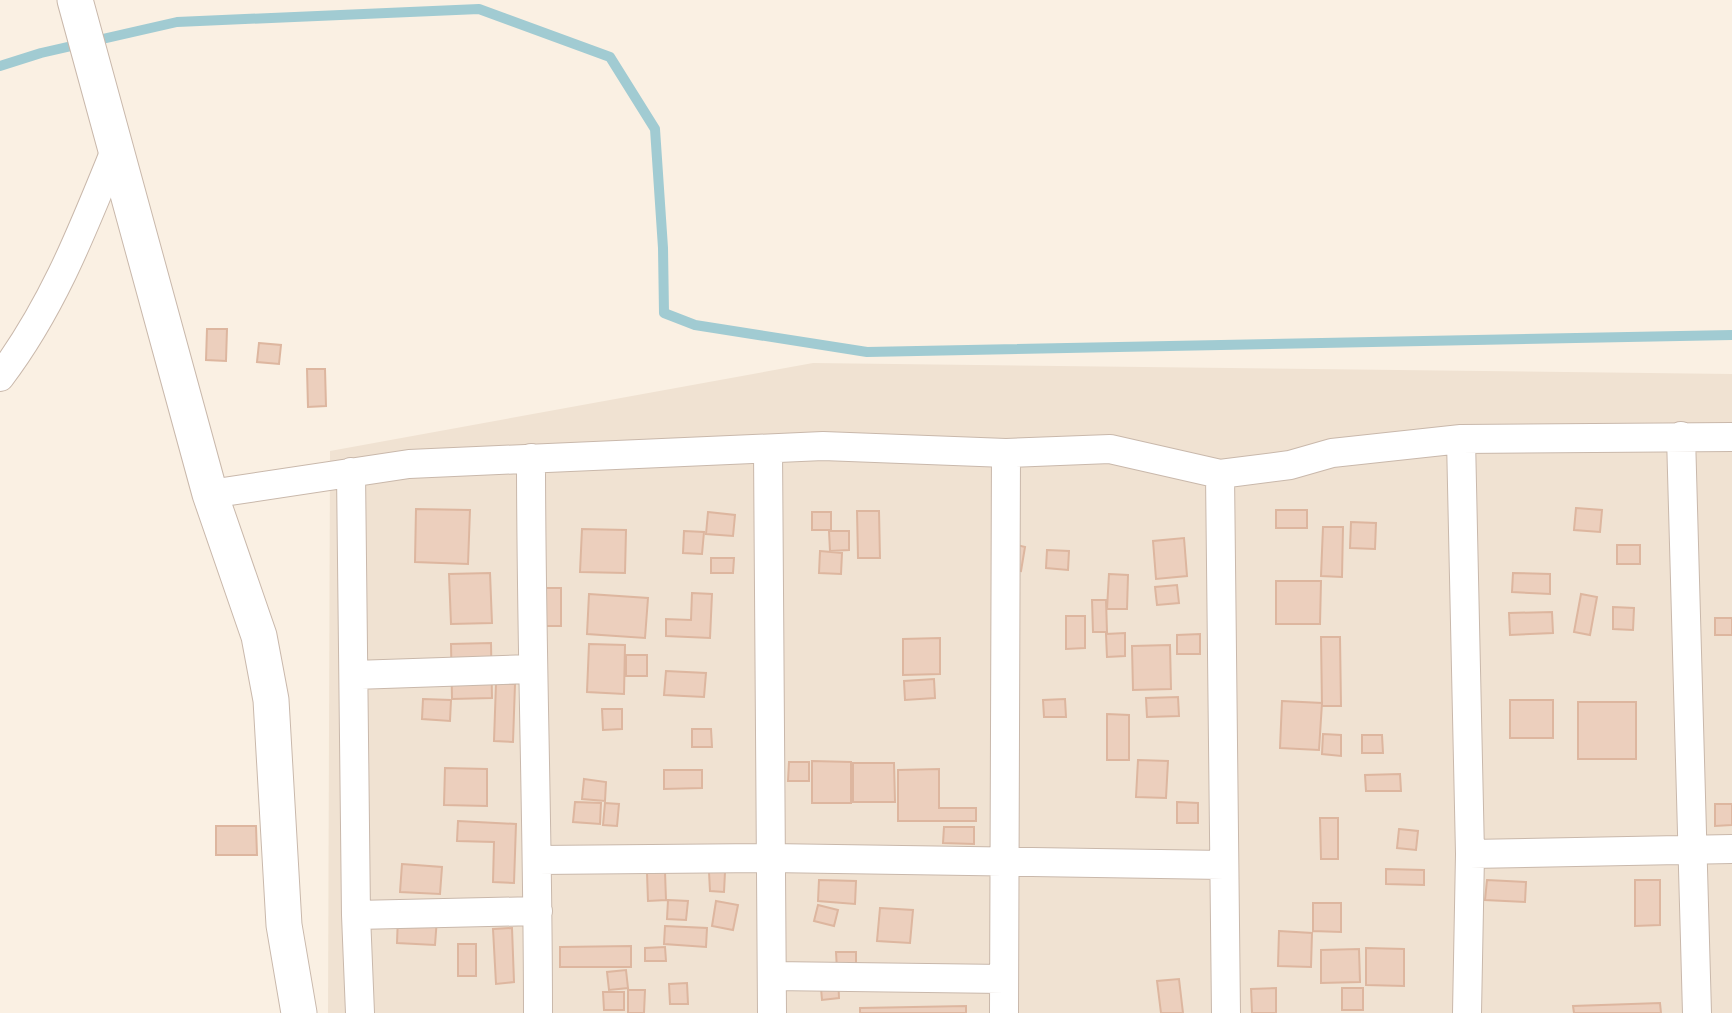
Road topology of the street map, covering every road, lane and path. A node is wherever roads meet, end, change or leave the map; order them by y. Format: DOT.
graph roads {
  1 [pos="76,2"];
  2 [pos="116,148"];
  3 [pos="0,377"];
  4 [pos="1681,436"];
  5 [pos="1732,437"];
  6 [pos="1461,439"];
  7 [pos="768,450"];
  8 [pos="1006,453"];
  9 [pos="531,458"];
  10 [pos="351,472"];
  11 [pos="1220,474"];
  12 [pos="210,494"];
  13 [pos="531,669"];
  14 [pos="354,676"];
  15 [pos="1695,849"];
  16 [pos="1732,849"];
  17 [pos="1470,854"];
  18 [pos="770,858"];
  19 [pos="538,860"];
  20 [pos="1004,862"];
  21 [pos="1224,865"];
  22 [pos="538,911"];
  23 [pos="356,915"];
  24 [pos="773,976"];
  25 [pos="1004,979"];
  26 [pos="299,1013"];
  27 [pos="360,1013"];
  28 [pos="538,1013"];
  29 [pos="772,1013"];
  30 [pos="1004,1013"];
  31 [pos="1226,1013"];
  32 [pos="1467,1013"];
  33 [pos="1697,1013"];
  1 -- 2 [label="street"];
  2 -- 3 [label="street"];
  2 -- 12 [label="street"];
  4 -- 5 [label="street"];
  4 -- 6 [label="street"];
  4 -- 15 [label="street"];
  6 -- 11 [label="street"];
  6 -- 17 [label="street"];
  7 -- 8 [label="street"];
  7 -- 9 [label="street"];
  7 -- 18 [label="street"];
  8 -- 11 [label="street"];
  8 -- 20 [label="street"];
  9 -- 10 [label="street"];
  9 -- 13 [label="street"];
  10 -- 12 [label="street"];
  10 -- 14 [label="street"];
  11 -- 21 [label="street"];
  12 -- 26 [label="street"];
  13 -- 14 [label="street"];
  13 -- 19 [label="street"];
  14 -- 23 [label="street"];
  15 -- 16 [label="street"];
  15 -- 17 [label="street"];
  15 -- 33 [label="street"];
  17 -- 32 [label="street"];
  18 -- 19 [label="street"];
  18 -- 20 [label="street"];
  18 -- 24 [label="street"];
  19 -- 22 [label="street"];
  20 -- 21 [label="street"];
  20 -- 25 [label="street"];
  21 -- 31 [label="street"];
  22 -- 23 [label="street"];
  22 -- 28 [label="street"];
  23 -- 27 [label="street"];
  24 -- 25 [label="street"];
  24 -- 29 [label="street"];
  25 -- 30 [label="street"];
}
